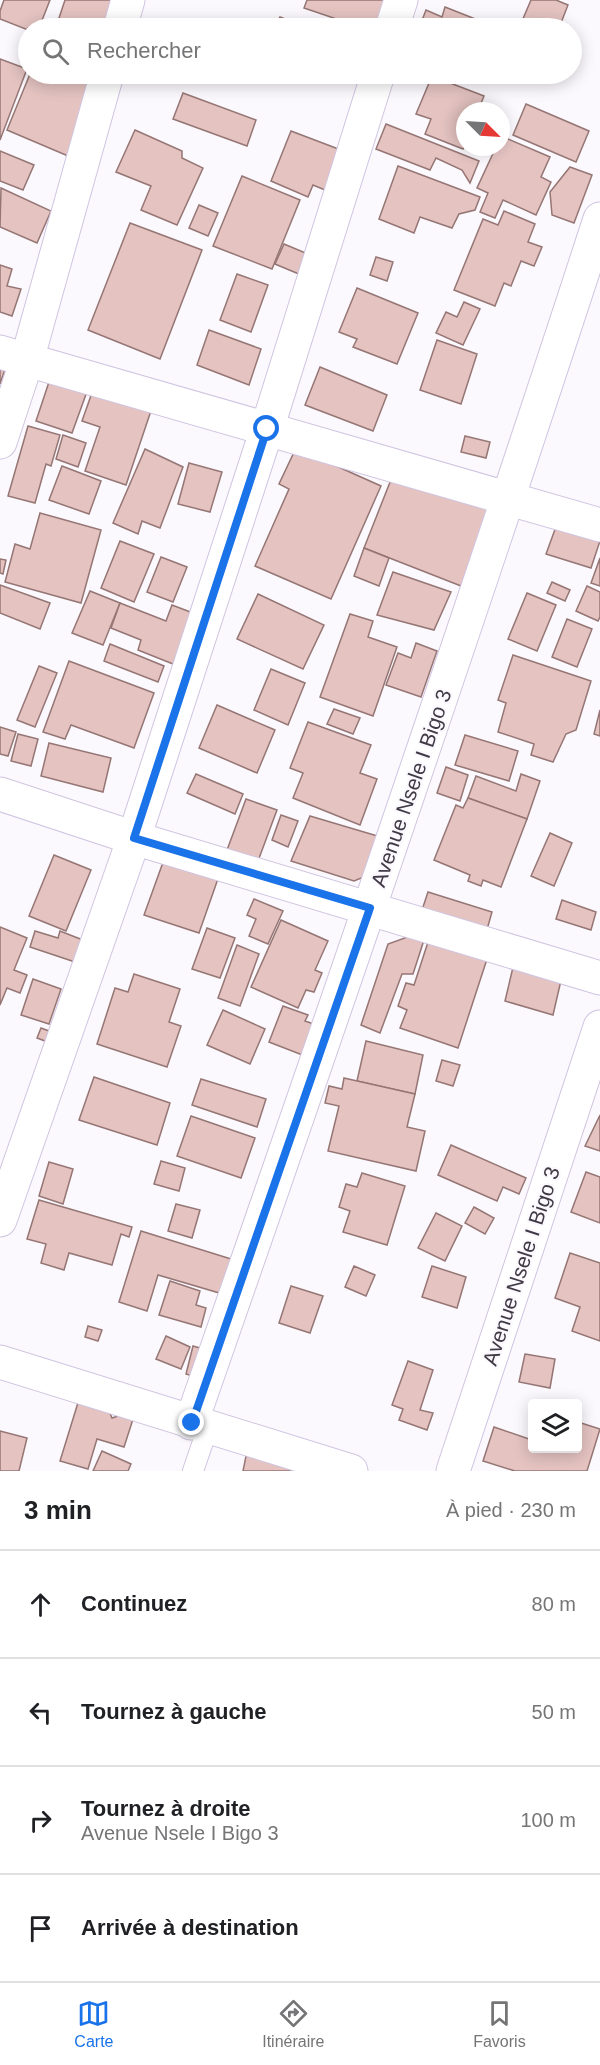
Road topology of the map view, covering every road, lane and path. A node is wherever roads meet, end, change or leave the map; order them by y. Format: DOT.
graph roads {
  1 [pos="128,0"];
  2 [pos="401,0"];
  3 [pos="123,18"];
  4 [pos="395,18"];
  5 [pos="104,84"];
  6 [pos="375,84"];
  7 [pos="600,219"];
  8 [pos="13,356"];
  9 [pos="267,429"];
  10 [pos="0,442"];
  11 [pos="509,500"];
  12 [pos="600,525"];
  13 [pos="0,794"];
  14 [pos="134,838"];
  15 [pos="370,908"];
  16 [pos="600,978"];
  17 [pos="600,1027"];
  18 [pos="0,1220"];
  19 [pos="0,1362"];
  20 [pos="200,1425"];
  21 [pos="192,1471"];
  22 [pos="351,1471"];
  23 [pos="453,1471"];
  1 -- 3 [label="street"];
  2 -- 4 [label="street"];
  5 -- 8 [label="street"];
  6 -- 9 [label="street"];
  7 -- 11 [label="street, Avenue Nsele I Bigo 3"];
  8 -- 9 [label="street"];
  8 -- 10 [label="street"];
  9 -- 11 [label="street"];
  9 -- 14 [label="street"];
  11 -- 12 [label="street"];
  11 -- 15 [label="street, Avenue Nsele I Bigo 3"];
  13 -- 14 [label="street"];
  14 -- 15 [label="street"];
  14 -- 18 [label="street"];
  15 -- 16 [label="street"];
  15 -- 20 [label="street, Avenue Nsele I Bigo 3"];
  17 -- 23 [label="street, Avenue Nsele I Bigo 3"];
  19 -- 20 [label="street"];
  20 -- 21 [label="lane"];
  20 -- 22 [label="street"];
}
